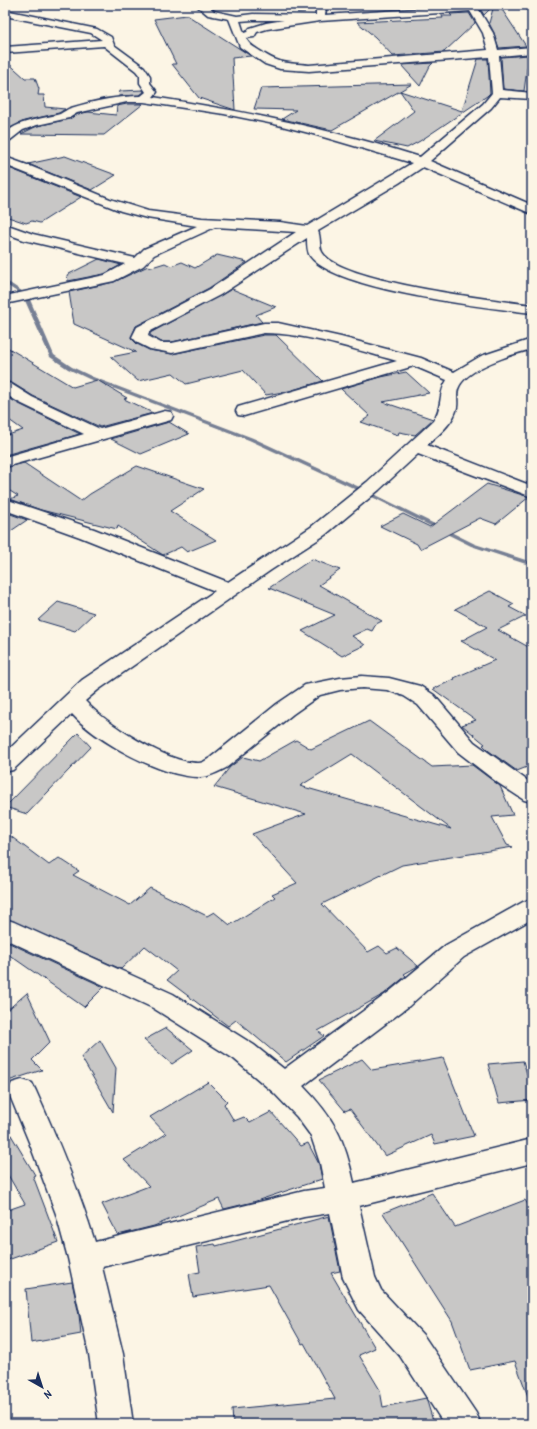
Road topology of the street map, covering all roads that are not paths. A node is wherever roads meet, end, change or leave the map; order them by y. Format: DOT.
graph roads {
  1 [pos="201,5"];
  2 [pos="318,5"];
  3 [pos="471,6"];
  4 [pos="398,12"];
  5 [pos="5,13"];
  6 [pos="234,18"];
  7 [pos="320,18"];
  8 [pos="415,21"];
  9 [pos="240,36"];
  10 [pos="108,43"];
  11 [pos="5,50"];
  12 [pos="532,50"];
  13 [pos="494,52"];
  14 [pos="497,93"];
  15 [pos="532,96"];
  16 [pos="144,99"];
  17 [pos="5,139"];
  18 [pos="5,161"];
  19 [pos="422,162"];
  20 [pos="532,210"];
  21 [pos="213,223"];
  22 [pos="5,228"];
  23 [pos="309,231"];
  24 [pos="138,263"];
  25 [pos="7,300"];
  26 [pos="532,309"];
  27 [pos="532,344"];
  28 [pos="415,361"];
  29 [pos="457,379"];
  30 [pos="5,387"];
  31 [pos="244,411"];
  32 [pos="166,416"];
  33 [pos="99,435"];
  34 [pos="416,447"];
  35 [pos="5,462"];
  36 [pos="532,492"];
  37 [pos="5,504"];
  38 [pos="231,590"];
  39 [pos="73,701"];
  40 [pos="5,764"];
  41 [pos="532,795"];
  42 [pos="532,908"];
  43 [pos="5,928"];
  44 [pos="284,1085"];
  45 [pos="22,1091"];
  46 [pos="532,1151"];
  47 [pos="343,1198"];
  48 [pos="84,1258"];
  49 [pos="116,1424"];
  50 [pos="464,1424"];
  1 -- 6 [label="street"];
  2 -- 7 [label="street"];
  3 -- 4 [label="street"];
  3 -- 13 [label="street"];
  4 -- 7 [label="street"];
  4 -- 8 [label="street"];
  5 -- 10 [label="street"];
  6 -- 7 [label="street"];
  6 -- 9 [label="street"];
  7 -- 9 [label="street"];
  9 -- 13 [label="street"];
  10 -- 11 [label="street"];
  10 -- 16 [label="street"];
  12 -- 13 [label="street"];
  13 -- 14 [label="street"];
  14 -- 15 [label="street"];
  14 -- 19 [label="street"];
  16 -- 17 [label="street"];
  16 -- 19 [label="street"];
  18 -- 21 [label="street"];
  19 -- 20 [label="street"];
  19 -- 23 [label="street"];
  21 -- 23 [label="street"];
  21 -- 24 [label="street"];
  22 -- 24 [label="street"];
  23 -- 26 [label="street"];
  23 -- 28 [label="street"];
  24 -- 25 [label="street"];
  27 -- 29 [label="street"];
  28 -- 29 [label="street"];
  28 -- 31 [label="street"];
  29 -- 34 [label="street"];
  30 -- 33 [label="street"];
  32 -- 33 [label="street"];
  33 -- 35 [label="street"];
  34 -- 36 [label="street"];
  34 -- 38 [label="street"];
  37 -- 38 [label="street"];
  38 -- 39 [label="street"];
  39 -- 40 [label="street"];
  39 -- 41 [label="street"];
  42 -- 44 [label="street"];
  43 -- 44 [label="street"];
  44 -- 47 [label="street"];
  45 -- 48 [label="street"];
  46 -- 47 [label="street"];
  47 -- 48 [label="street"];
  47 -- 50 [label="street"];
  48 -- 49 [label="street"];
}
